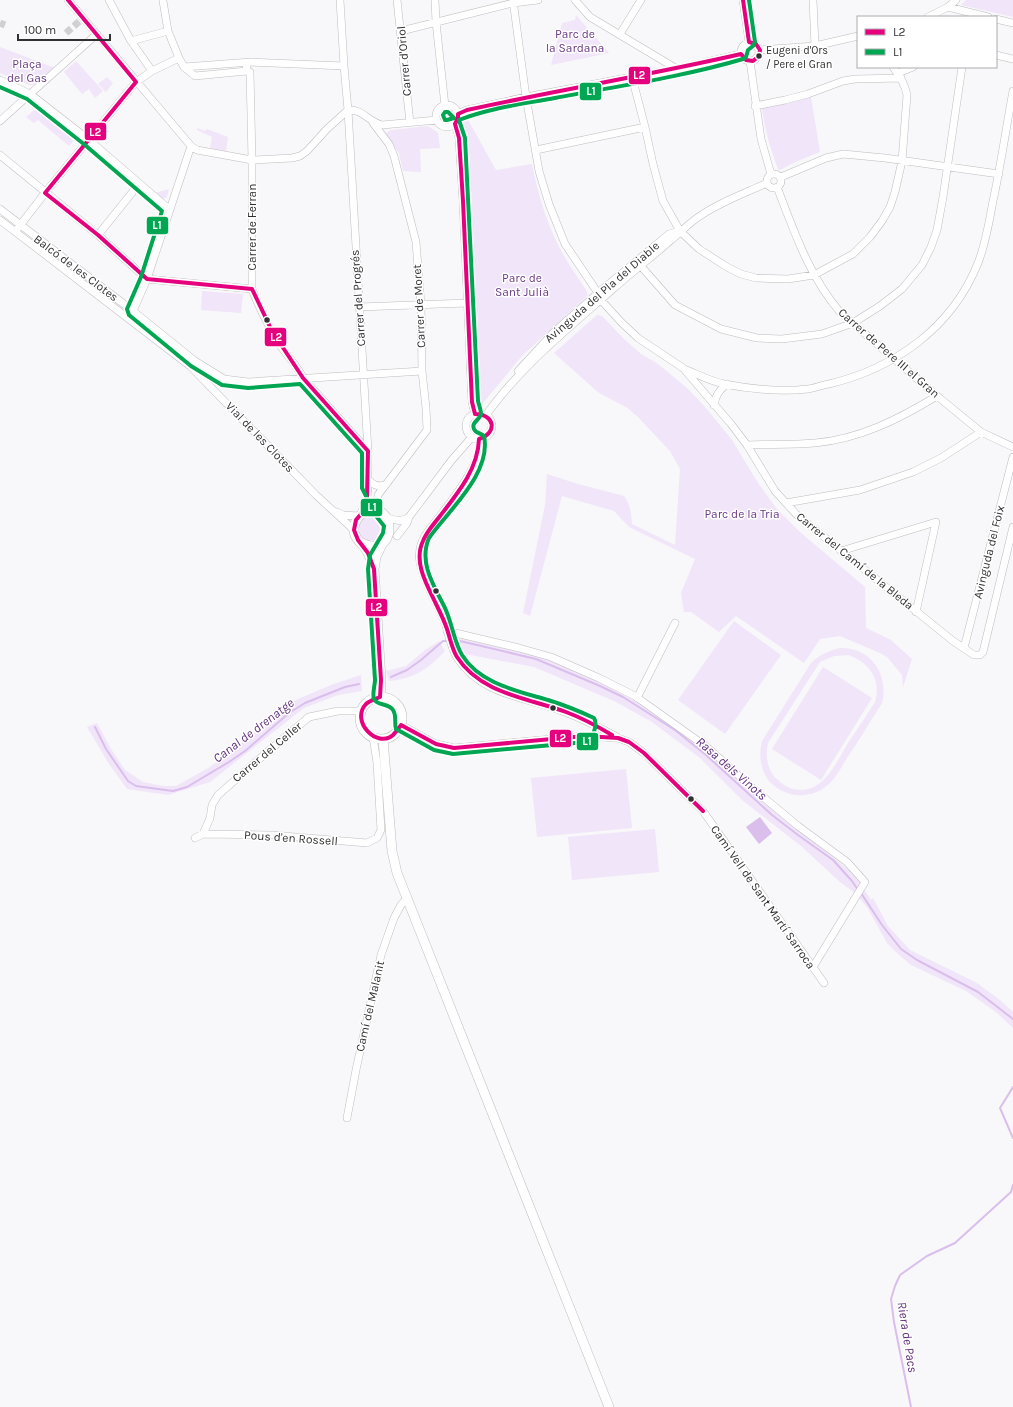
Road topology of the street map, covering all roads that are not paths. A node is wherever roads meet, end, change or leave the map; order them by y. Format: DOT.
graph roads {
  1 [pos="68,0"];
  2 [pos="109,0"];
  3 [pos="340,0"];
  4 [pos="397,0"];
  5 [pos="436,0"];
  6 [pos="538,0"];
  7 [pos="575,0"];
  8 [pos="641,0"];
  9 [pos="743,0"];
  10 [pos="813,0"];
  11 [pos="956,0"];
  12 [pos="163,1"];
  13 [pos="513,2"];
  14 [pos="948,7"];
  15 [pos="930,16"];
  16 [pos="984,16"];
  17 [pos="997,19"];
  18 [pos="436,22"];
  19 [pos="1013,23"];
  20 [pos="168,31"];
  21 [pos="401,31"];
  22 [pos="97,34"];
  23 [pos="620,34"];
  24 [pos="857,36"];
  25 [pos="131,41"];
  26 [pos="749,42"];
  27 [pos="815,46"];
  28 [pos="760,50"];
  29 [pos="741,54"];
  30 [pos="997,55"];
  31 [pos="179,58"];
  32 [pos="1013,59"];
  33 [pos="750,61"];
  34 [pos="246,63"];
  35 [pos="344,66"];
  36 [pos="184,67"];
  37 [pos="910,68"];
  38 [pos="962,68"];
  39 [pos="677,69"];
  40 [pos="152,71"];
  41 [pos="247,71"];
  42 [pos="897,73"];
  43 [pos="632,76"];
  44 [pos="0,80"];
  45 [pos="136,82"];
  46 [pos="1013,91"];
  47 [pos="30,94"];
  48 [pos="526,97"];
  49 [pos="445,106"];
  50 [pos="755,106"];
  51 [pos="348,110"];
  52 [pos="458,114"];
  53 [pos="437,120"];
  54 [pos="0,121"];
  55 [pos="373,123"];
  56 [pos="410,123"];
  57 [pos="455,124"];
  58 [pos="645,127"];
  59 [pos="89,140"];
  60 [pos="191,146"];
  61 [pos="536,150"];
  62 [pos="0,155"];
  63 [pos="252,160"];
  64 [pos="902,160"];
  65 [pos="948,166"];
  66 [pos="771,174"];
  67 [pos="999,174"];
  68 [pos="781,177"];
  69 [pos="767,183"];
  70 [pos="140,184"];
  71 [pos="777,188"];
  72 [pos="45,193"];
  73 [pos="0,209"];
  74 [pos="169,209"];
  75 [pos="0,220"];
  76 [pos="20,224"];
  77 [pos="680,231"];
  78 [pos="16,232"];
  79 [pos="98,235"];
  80 [pos="640,265"];
  81 [pos="814,275"];
  82 [pos="147,279"];
  83 [pos="252,289"];
  84 [pos="598,292"];
  85 [pos="601,300"];
  86 [pos="467,303"];
  87 [pos="421,305"];
  88 [pos="359,307"];
  89 [pos="134,311"];
  90 [pos="853,323"];
  91 [pos="895,359"];
  92 [pos="683,368"];
  93 [pos="422,371"];
  94 [pos="364,375"];
  95 [pos="303,378"];
  96 [pos="727,384"];
  97 [pos="937,396"];
  98 [pos="714,405"];
  99 [pos="481,414"];
  100 [pos="981,432"];
  101 [pos="475,438"];
  102 [pos="747,445"];
  103 [pos="1013,447"];
  104 [pos="368,451"];
  105 [pos="1013,457"];
  106 [pos="368,482"];
  107 [pos="385,485"];
  108 [pos="786,504"];
  109 [pos="330,508"];
  110 [pos="381,511"];
  111 [pos="360,515"];
  112 [pos="409,517"];
  113 [pos="1013,527"];
  114 [pos="354,530"];
  115 [pos="397,536"];
  116 [pos="385,541"];
  117 [pos="362,543"];
  118 [pos="841,551"];
  119 [pos="374,569"];
  120 [pos="916,612"];
  121 [pos="675,623"];
  122 [pos="447,631"];
  123 [pos="964,648"];
  124 [pos="974,655"];
  125 [pos="380,697"];
  126 [pos="637,698"];
  127 [pos="361,712"];
  128 [pos="590,723"];
  129 [pos="401,725"];
  130 [pos="601,728"];
  131 [pos="585,736"];
  132 [pos="373,737"];
  133 [pos="594,737"];
  134 [pos="618,738"];
  135 [pos="383,739"];
  136 [pos="203,834"];
  137 [pos="195,838"];
  138 [pos="407,898"];
  139 [pos="813,967"];
  140 [pos="824,983"];
  141 [pos="347,1118"];
  142 [pos="609,1407"];
  1 -- 22 [label="street"];
  2 -- 25 [label="street"];
  3 -- 35 [label="street, Carrer del Progrés"];
  4 -- 21 [label="street, Carrer d'Oriol"];
  5 -- 18 [label="street"];
  6 -- 13 [label="street"];
  7 -- 23 [label="street"];
  8 -- 23 [label="street"];
  9 -- 26 [label="street"];
  10 -- 27 [label="street"];
  11 -- 14 [label="street"];
  12 -- 20 [label="street"];
  13 -- 18 [label="street"];
  13 -- 48 [label="street"];
  14 -- 15 [label="street"];
  14 -- 16 [label="street"];
  17 -- 19 [label="street"];
  18 -- 21 [label="street"];
  18 -- 49 [label="street"];
  20 -- 25 [label="street"];
  20 -- 31 [label="street"];
  21 -- 56 [label="street, Carrer d'Oriol"];
  22 -- 45 [label="street"];
  22 -- 47 [label="street"];
  23 -- 39 [label="street"];
  24 -- 27 [label="street"];
  25 -- 40 [label="street"];
  26 -- 28 [label="street"];
  26 -- 29 [label="street"];
  27 -- 28 [label="street"];
  28 -- 33 [label="street"];
  29 -- 33 [label="street"];
  29 -- 39 [label="street"];
  30 -- 32 [label="street"];
  31 -- 36 [label="street"];
  31 -- 40 [label="street"];
  33 -- 50 [label="street"];
  34 -- 35 [label="street"];
  34 -- 36 [label="street"];
  34 -- 41 [label="street, Carrer de Ferran"];
  35 -- 51 [label="street, Carrer del Progrés"];
  36 -- 41 [label="street"];
  37 -- 42 [label="street"];
  38 -- 65 [label="street"];
  39 -- 43 [label="street"];
  40 -- 45 [label="street"];
  41 -- 63 [label="street, Carrer de Ferran"];
  42 -- 50 [label="street"];
  42 -- 64 [label="street"];
  43 -- 48 [label="street"];
  43 -- 58 [label="street"];
  44 -- 47 [label="street"];
  45 -- 59 [label="street"];
  45 -- 60 [label="street"];
  46 -- 67 [label="street"];
  47 -- 54 [label="street"];
  47 -- 59 [label="street"];
  48 -- 52 [label="street"];
  48 -- 61 [label="street"];
  49 -- 52 [label="street"];
  49 -- 53 [label="street"];
  50 -- 66 [label="street"];
  51 -- 55 [label="street, Carrer de Moret"];
  51 -- 63 [label="street"];
  51 -- 88 [label="street, Carrer del Progrés"];
  52 -- 57 [label="street"];
  53 -- 56 [label="street"];
  53 -- 57 [label="street"];
  55 -- 56 [label="street"];
  55 -- 87 [label="street, Carrer de Moret"];
  57 -- 86 [label="street"];
  58 -- 61 [label="street"];
  58 -- 77 [label="street"];
  59 -- 70 [label="street"];
  59 -- 72 [label="street"];
  60 -- 63 [label="street"];
  60 -- 74 [label="street"];
  61 -- 84 [label="street"];
  62 -- 72 [label="street"];
  63 -- 83 [label="street, Carrer de Ferran"];
  64 -- 65 [label="street"];
  64 -- 68 [label="street"];
  64 -- 81 [label="street"];
  65 -- 67 [label="street"];
  65 -- 90 [label="street"];
  66 -- 68 [label="street"];
  66 -- 69 [label="street"];
  67 -- 91 [label="street"];
  68 -- 71 [label="street"];
  69 -- 71 [label="street"];
  69 -- 77 [label="street, Avinguda del Pla del Diable"];
  70 -- 74 [label="street"];
  70 -- 79 [label="street"];
  71 -- 81 [label="street, Carrer de Pere III el Gran"];
  72 -- 76 [label="street"];
  72 -- 79 [label="street"];
  73 -- 76 [label="street, Balcó de les Clotes"];
  74 -- 82 [label="street"];
  75 -- 78 [label="street, Vial de les Clotes"];
  76 -- 78 [label="street"];
  76 -- 89 [label="street, Balcó de les Clotes"];
  77 -- 80 [label="street, Avinguda del Pla del Diable"];
  77 -- 81 [label="street"];
  77 -- 84 [label="street, Avinguda del Pla del Diable"];
  78 -- 109 [label="street, Vial de les Clotes"];
  79 -- 82 [label="street"];
  80 -- 85 [label="street, Avinguda del Pla del Diable"];
  80 -- 90 [label="street"];
  81 -- 90 [label="street, Carrer de Pere III el Gran"];
  82 -- 83 [label="street"];
  82 -- 89 [label="street"];
  83 -- 95 [label="street, Carrer de Ferran"];
  84 -- 99 [label="street, Avinguda del Pla del Diable"];
  85 -- 92 [label="street, Carrer del Camí de la Bleda"];
  85 -- 99 [label="street, Avinguda del Pla del Diable"];
  86 -- 87 [label="street"];
  86 -- 99 [label="street"];
  87 -- 88 [label="street"];
  87 -- 93 [label="street, Carrer de Moret"];
  88 -- 94 [label="street, Carrer del Progrés"];
  89 -- 95 [label="street, Balcó de les Clotes"];
  90 -- 91 [label="street, Carrer de Pere III el Gran"];
  91 -- 96 [label="street"];
  91 -- 97 [label="street, Carrer de Pere III el Gran"];
  92 -- 96 [label="street"];
  92 -- 98 [label="street, Carrer del Camí de la Bleda"];
  93 -- 94 [label="street, Balcó de les Clotes"];
  93 -- 107 [label="street, Carrer de Moret"];
  94 -- 95 [label="street, Balcó de les Clotes"];
  94 -- 104 [label="street, Carrer del Progrés"];
  95 -- 104 [label="street, Carrer de Ferran"];
  96 -- 98 [label="street"];
  97 -- 100 [label="street, Carrer de Pere III el Gran"];
  97 -- 102 [label="street"];
  98 -- 102 [label="street, Carrer del Camí de la Bleda"];
  99 -- 101 [label="street"];
  99 -- 101 [label="street"];
  100 -- 103 [label="street, Carrer de Pere III el Gran"];
  100 -- 108 [label="street"];
  101 -- 112 [label="street"];
  101 -- 122 [label="street"];
  102 -- 108 [label="street, Carrer del Camí de la Bleda"];
  104 -- 106 [label="street, Carrer del Progrés"];
  105 -- 123 [label="street, Avinguda del Foix"];
  106 -- 107 [label="street"];
  106 -- 110 [label="street, Carrer del Progrés"];
  106 -- 111 [label="street, Carrer del Progrés"];
  107 -- 110 [label="street, Carrer de Moret"];
  108 -- 118 [label="street, Carrer del Camí de la Bleda"];
  109 -- 111 [label="street, Vial de les Clotes"];
  109 -- 114 [label="street, Vial de les Clotes"];
  110 -- 111 [label="main road"];
  110 -- 112 [label="street"];
  110 -- 116 [label="main road"];
  111 -- 114 [label="main road"];
  112 -- 115 [label="street"];
  113 -- 124 [label="street, Avinguda del Foix"];
  114 -- 117 [label="main road"];
  115 -- 116 [label="main road"];
  116 -- 117 [label="main road"];
  116 -- 119 [label="main road"];
  117 -- 119 [label="main road"];
  118 -- 120 [label="street, Carrer del Camí de la Bleda"];
  118 -- 120 [label="street"];
  119 -- 125 [label="main road"];
  120 -- 123 [label="street, Carrer del Camí de la Bleda"];
  121 -- 126 [label="street"];
  122 -- 126 [label="street"];
  122 -- 128 [label="street"];
  123 -- 124 [label="street, Carrer del Camí de la Bleda"];
  125 -- 127 [label="main road"];
  125 -- 129 [label="main road"];
  126 -- 139 [label="street"];
  127 -- 132 [label="main road"];
  127 -- 136 [label="street, Carrer del Celler"];
  128 -- 130 [label="street"];
  128 -- 131 [label="street"];
  129 -- 131 [label="street"];
  129 -- 135 [label="main road"];
  130 -- 131 [label="street"];
  130 -- 133 [label="street"];
  130 -- 134 [label="street"];
  131 -- 133 [label="street"];
  132 -- 135 [label="main road"];
  132 -- 136 [label="street, Pous d'en Rossell"];
  133 -- 134 [label="street"];
  134 -- 139 [label="street, Camí Vell de Sant Martí Sarroca"];
  135 -- 138 [label="main road"];
  136 -- 137 [label="street, Pous d'en Rossell"];
  138 -- 141 [label="street, Camí del Malanit"];
  138 -- 142 [label="main road"];
  139 -- 140 [label="street, Camí Vell de Sant Martí Sarroca"];
}
